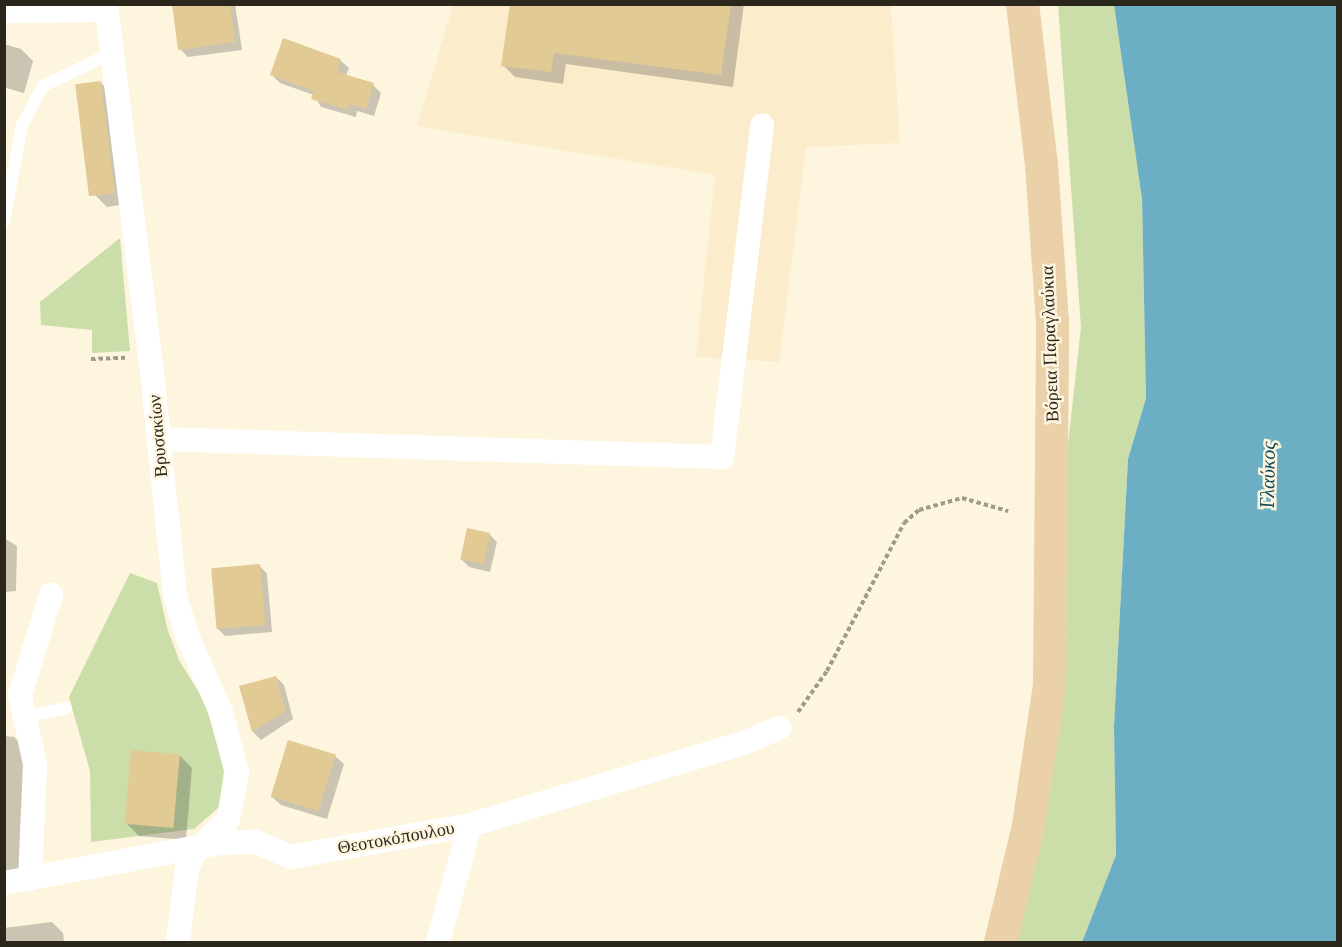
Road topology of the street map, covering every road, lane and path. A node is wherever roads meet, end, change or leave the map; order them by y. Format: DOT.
graph roads {
  1 [pos="1022,4"];
  2 [pos="106,7"];
  3 [pos="37,8"];
  4 [pos="4,11"];
  5 [pos="112,53"];
  6 [pos="762,125"];
  7 [pos="4,222"];
  8 [pos="150,358"];
  9 [pos="91,359"];
  10 [pos="159,439"];
  11 [pos="1008,511"];
  12 [pos="51,595"];
  13 [pos="66,708"];
  14 [pos="23,717"];
  15 [pos="779,728"];
  16 [pos="470,825"];
  17 [pos="202,845"];
  18 [pos="30,879"];
  19 [pos="4,883"];
  20 [pos="178,942"];
  21 [pos="438,942"];
  22 [pos="1000,942"];
  1 -- 22 [label="main road, Βόρεια Παραγλαύκια"];
  2 -- 3 [label="street"];
  2 -- 5 [label="street, Βρυσακίων"];
  3 -- 4 [label="street"];
  5 -- 7 [label="lane"];
  5 -- 8 [label="street, Βρυσακίων"];
  6 -- 10 [label="street"];
  8 -- 9 [label="path"];
  8 -- 10 [label="street, Βρυσακίων"];
  10 -- 17 [label="street, Βρυσακίων"];
  11 -- 15 [label="path"];
  12 -- 14 [label="street"];
  13 -- 14 [label="lane"];
  14 -- 18 [label="street"];
  15 -- 16 [label="street, Θεοτοκόπουλου"];
  16 -- 17 [label="street, Θεοτοκόπουλου"];
  16 -- 21 [label="street"];
  17 -- 18 [label="street, Θεοτοκόπουλου"];
  17 -- 20 [label="street, Βρυσακίων"];
  18 -- 19 [label="street, Θεοτοκόπουλου"];
}
